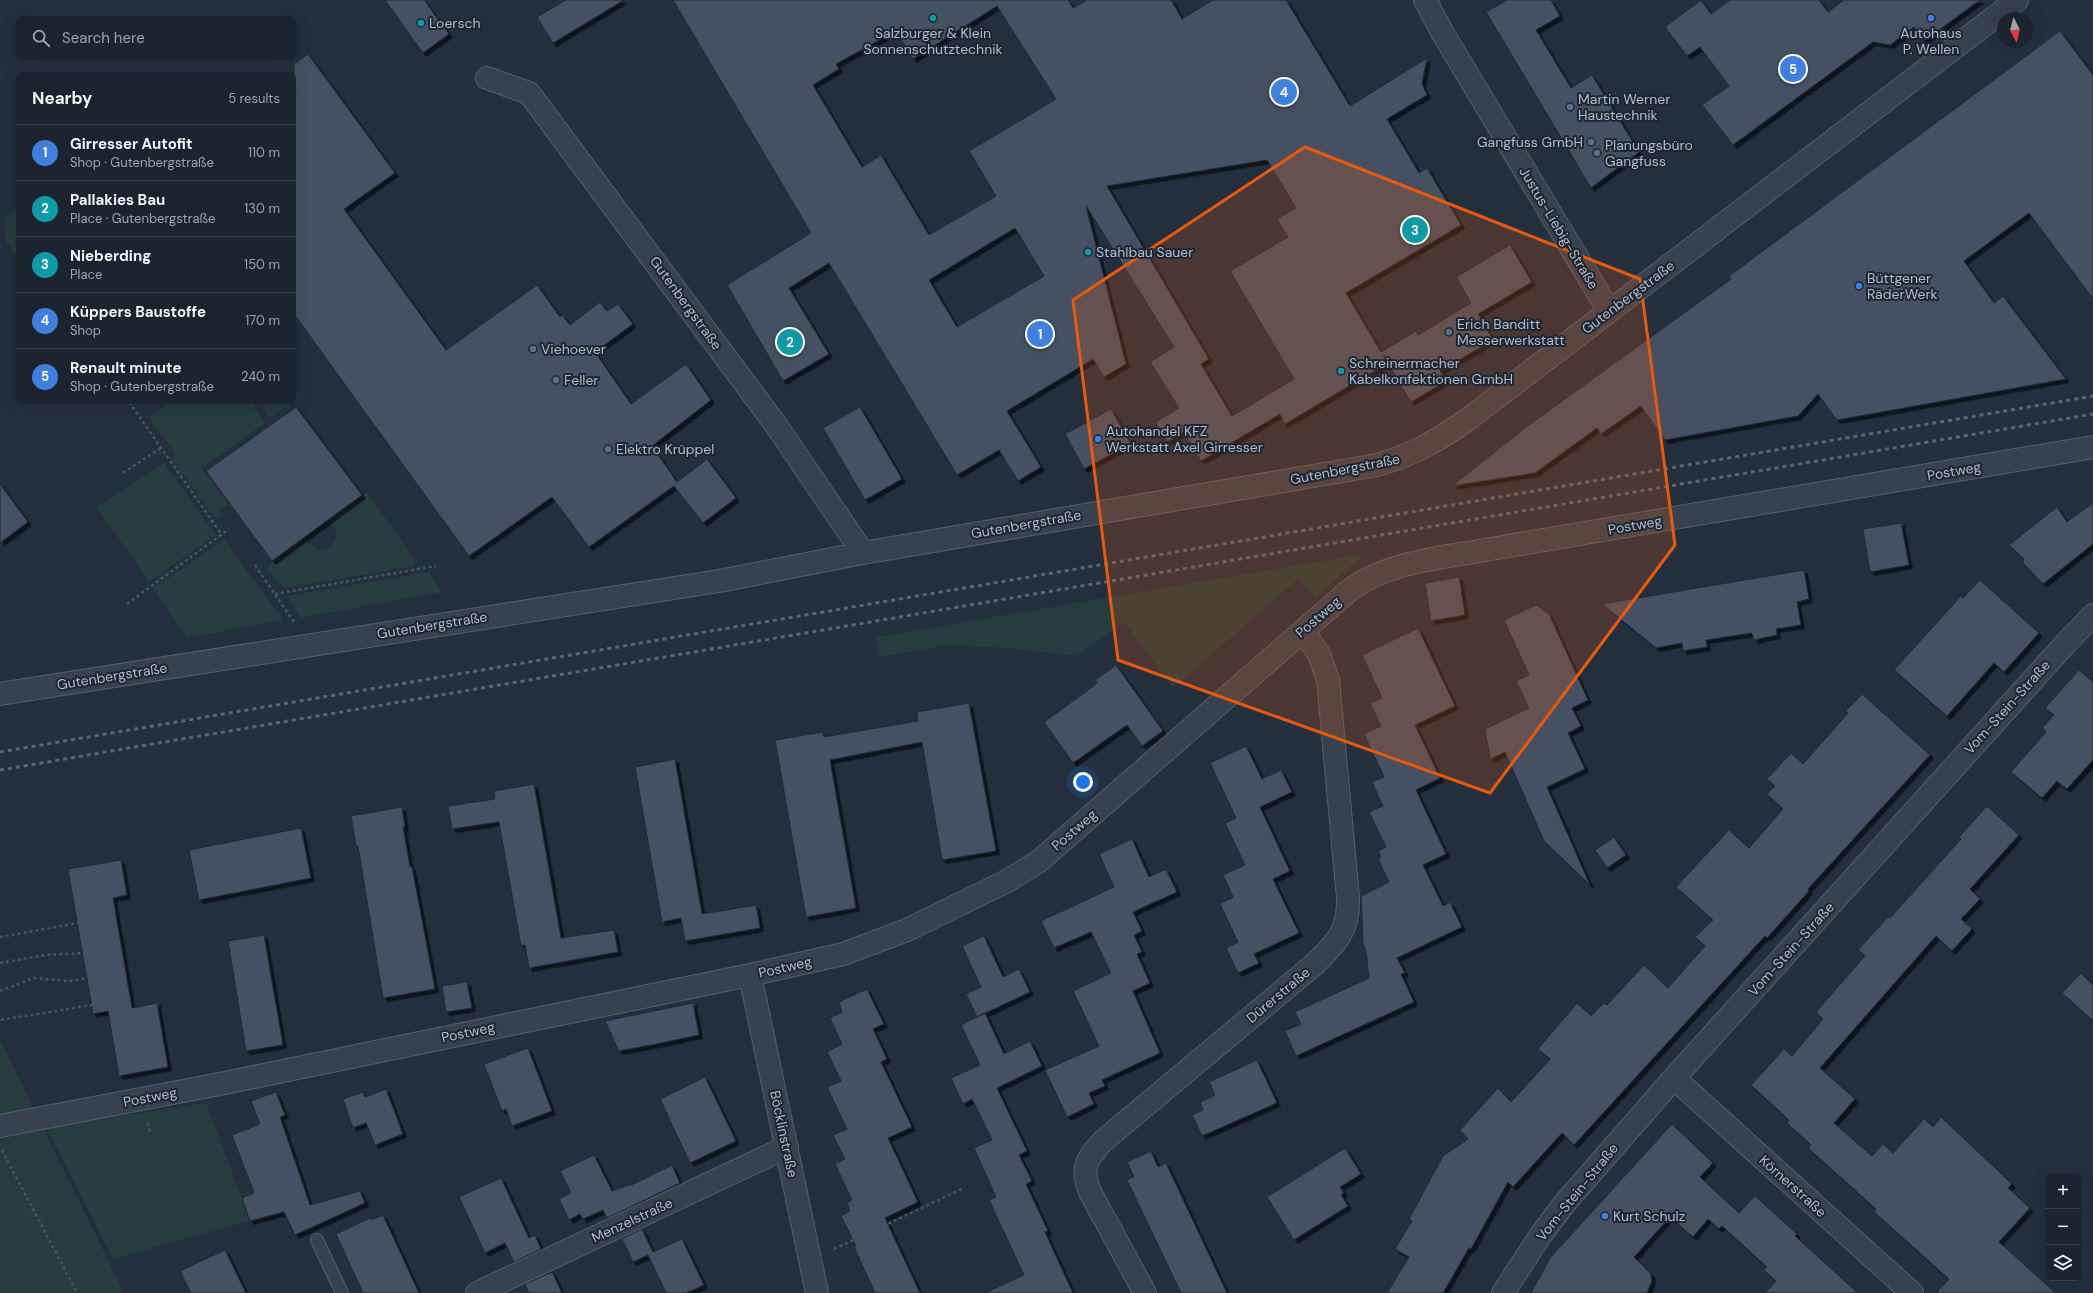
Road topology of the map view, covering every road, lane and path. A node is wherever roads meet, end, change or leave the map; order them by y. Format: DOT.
graph roads {
  1 [pos="1425,0"];
  2 [pos="2018,0"];
  3 [pos="487,78"];
  4 [pos="1609,311"];
  5 [pos="130,404"];
  6 [pos="2093,447"];
  7 [pos="161,448"];
  8 [pos="123,473"];
  9 [pos="229,529"];
  10 [pos="222,535"];
  11 [pos="862,553"];
  12 [pos="255,565"];
  13 [pos="436,566"];
  14 [pos="275,594"];
  15 [pos="127,604"];
  16 [pos="2093,615"];
  17 [pos="1303,631"];
  18 [pos="310,645"];
  19 [pos="0,694"];
  20 [pos="78,923"];
  21 [pos="0,938"];
  22 [pos="83,953"];
  23 [pos="0,963"];
  24 [pos="750,975"];
  25 [pos="87,978"];
  26 [pos="0,991"];
  27 [pos="92,1005"];
  28 [pos="1,1020"];
  29 [pos="1674,1078"];
  30 [pos="0,1126"];
  31 [pos="0,1146"];
  32 [pos="787,1146"];
  33 [pos="962,1189"];
  34 [pos="317,1240"];
  35 [pos="810,1260"];
  36 [pos="77,1293"];
  37 [pos="342,1293"];
  38 [pos="477,1293"];
  39 [pos="817,1293"];
  40 [pos="1145,1293"];
  41 [pos="1503,1293"];
  42 [pos="1912,1293"];
  1 -- 4 [label="street, Justus-Liebig-Straße"];
  2 -- 4 [label="street, Gutenbergstraße"];
  3 -- 11 [label="street, Gutenbergstraße"];
  4 -- 11 [label="street, Gutenbergstraße"];
  5 -- 7 [label="path"];
  6 -- 17 [label="street, Postweg"];
  7 -- 8 [label="path"];
  7 -- 10 [label="path"];
  9 -- 10 [label="path"];
  10 -- 15 [label="path"];
  11 -- 18 [label="street, Gutenbergstraße"];
  12 -- 14 [label="path"];
  13 -- 14 [label="path"];
  14 -- 18 [label="path"];
  16 -- 29 [label="street, Vom-Stein-Straße"];
  17 -- 24 [label="street, Postweg"];
  17 -- 40 [label="street, Dürerstraße"];
  18 -- 19 [label="street, Gutenbergstraße"];
  20 -- 21 [label="path"];
  22 -- 23 [label="path"];
  24 -- 30 [label="street, Postweg"];
  24 -- 32 [label="street, Böcklinstraße"];
  25 -- 26 [label="path"];
  27 -- 28 [label="path"];
  29 -- 41 [label="street, Vom-Stein-Straße"];
  29 -- 42 [label="street, Körnerstraße"];
  31 -- 36 [label="path"];
  32 -- 35 [label="street, Böcklinstraße"];
  32 -- 38 [label="street, Menzelstraße"];
  33 -- 35 [label="path"];
  34 -- 37 [label="lane"];
  35 -- 39 [label="street, Böcklinstraße"];
}
